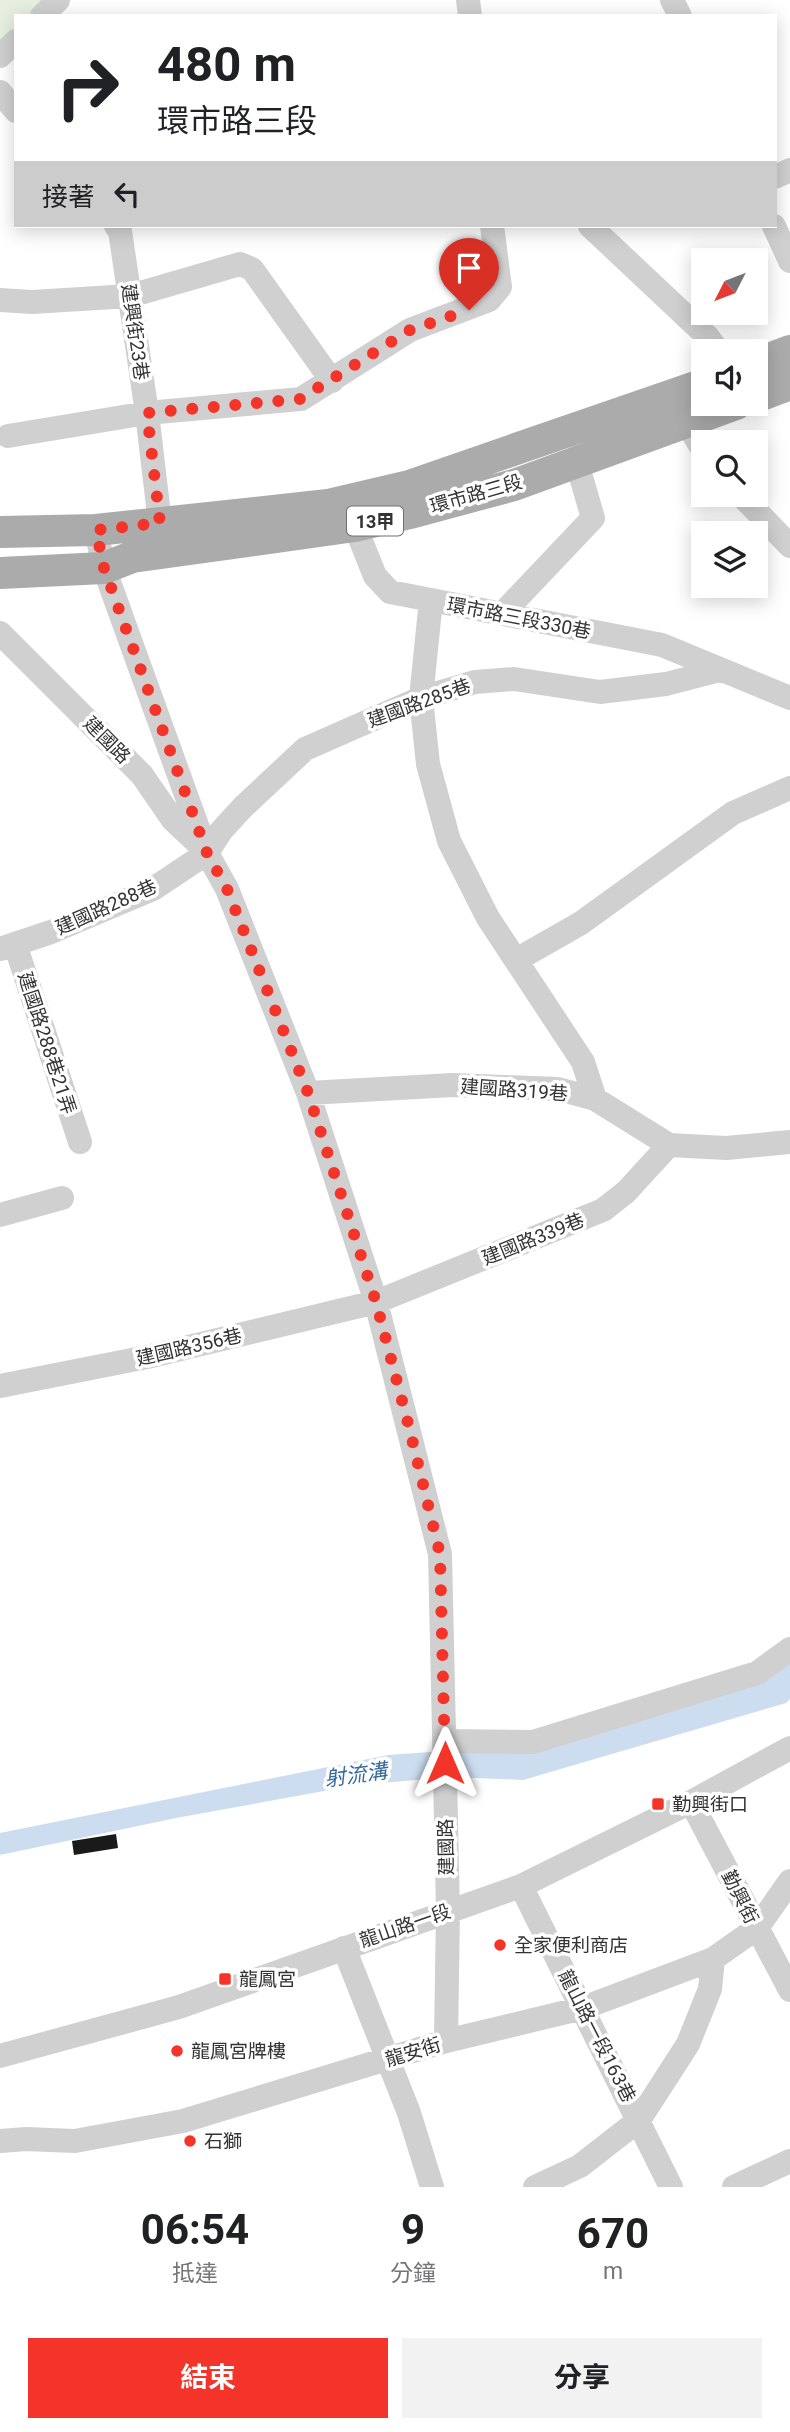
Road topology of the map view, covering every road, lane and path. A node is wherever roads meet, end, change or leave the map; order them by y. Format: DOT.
graph roads {
  1 [pos="58,0"];
  2 [pos="44,14"];
  3 [pos="14,43"];
  4 [pos="0,57"];
  5 [pos="0,92"];
  6 [pos="14,109"];
  7 [pos="118,228"];
  8 [pos="492,228"];
  9 [pos="592,228"];
  10 [pos="775,228"];
  11 [pos="790,261"];
  12 [pos="130,296"];
  13 [pos="0,300"];
  14 [pos="709,339"];
  15 [pos="790,351"];
  16 [pos="768,360"];
  17 [pos="332,381"];
  18 [pos="790,384"];
  19 [pos="691,388"];
  20 [pos="768,392"];
  21 [pos="147,413"];
  22 [pos="704,416"];
  23 [pos="686,423"];
  24 [pos="691,431"];
  25 [pos="8,436"];
  26 [pos="577,463"];
  27 [pos="753,507"];
  28 [pos="160,523"];
  29 [pos="355,526"];
  30 [pos="96,530"];
  31 [pos="0,532"];
  32 [pos="790,546"];
  33 [pos="104,568"];
  34 [pos="0,573"];
  35 [pos="431,600"];
  36 [pos="502,614"];
  37 [pos="0,633"];
  38 [pos="720,670"];
  39 [pos="421,698"];
  40 [pos="790,698"];
  41 [pos="790,788"];
  42 [pos="207,853"];
  43 [pos="7,947"];
  44 [pos="517,959"];
  45 [pos="308,1093"];
  46 [pos="595,1100"];
  47 [pos="80,1142"];
  48 [pos="790,1142"];
  49 [pos="669,1145"];
  50 [pos="62,1198"];
  51 [pos="0,1215"];
  52 [pos="376,1302"];
  53 [pos="0,1386"];
  54 [pos="790,1649"];
  55 [pos="445,1743"];
  56 [pos="790,1748"];
  57 [pos="691,1802"];
  58 [pos="790,1881"];
  59 [pos="521,1886"];
  60 [pos="448,1910"];
  61 [pos="757,1928"];
  62 [pos="344,1948"];
  63 [pos="713,1959"];
  64 [pos="790,1990"];
  65 [pos="583,2008"];
  66 [pos="446,2041"];
  67 [pos="0,2056"];
  68 [pos="388,2059"];
  69 [pos="639,2120"];
  70 [pos="0,2141"];
  71 [pos="790,2161"];
  72 [pos="432,2187"];
  73 [pos="536,2187"];
  74 [pos="671,2187"];
  75 [pos="734,2187"];
  1 -- 2 [label="street"];
  3 -- 4 [label="street"];
  5 -- 6 [label="street"];
  7 -- 12 [label="street, 建興街23巷"];
  8 -- 17 [label="street"];
  9 -- 14 [label="street"];
  10 -- 11 [label="street"];
  12 -- 13 [label="street"];
  12 -- 17 [label="street"];
  12 -- 21 [label="street, 建興街23巷"];
  15 -- 16 [label="main road"];
  17 -- 21 [label="street"];
  18 -- 20 [label="main road"];
  19 -- 28 [label="main road, 環市路三段 / 13甲"];
  21 -- 25 [label="street"];
  21 -- 28 [label="street, 建興街23巷"];
  22 -- 23 [label="main road, 環市路三段 / 13甲"];
  23 -- 24 [label="street"];
  23 -- 26 [label="main road, 環市路三段 / 13甲"];
  26 -- 29 [label="main road, 環市路三段 / 13甲"];
  26 -- 36 [label="street"];
  27 -- 32 [label="street"];
  28 -- 30 [label="main road, 環市路三段 / 13甲"];
  29 -- 33 [label="main road, 環市路三段 / 13甲"];
  29 -- 35 [label="street, 環市路三段330巷"];
  30 -- 31 [label="main road, 環市路三段 / 13甲"];
  30 -- 33 [label="street, 建國路"];
  33 -- 34 [label="main road, 環市路三段 / 13甲"];
  33 -- 42 [label="street, 建國路"];
  35 -- 36 [label="street, 環市路三段330巷"];
  35 -- 39 [label="street"];
  36 -- 38 [label="street, 環市路三段330巷"];
  37 -- 42 [label="street, 建國路"];
  38 -- 39 [label="street, 建國路285巷"];
  38 -- 40 [label="street, 環市路三段330巷"];
  39 -- 42 [label="street, 建國路285巷"];
  39 -- 44 [label="street"];
  41 -- 44 [label="street"];
  42 -- 43 [label="street, 建國路288巷"];
  42 -- 45 [label="street, 建國路"];
  43 -- 47 [label="street, 建國路288巷21弄"];
  44 -- 46 [label="street"];
  45 -- 46 [label="street, 建國路319巷"];
  45 -- 52 [label="street, 建國路"];
  46 -- 49 [label="street, 建國路319巷"];
  48 -- 49 [label="street, 建國路319巷"];
  49 -- 52 [label="street, 建國路339巷"];
  50 -- 51 [label="street"];
  52 -- 53 [label="street, 建國路356巷"];
  52 -- 55 [label="street, 建國路"];
  54 -- 55 [label="street"];
  55 -- 60 [label="street, 建國路"];
  56 -- 57 [label="street, 龍山路一段"];
  57 -- 59 [label="street, 龍山路一段"];
  57 -- 61 [label="street, 勤興街"];
  58 -- 61 [label="street, 龍安街"];
  59 -- 60 [label="street, 龍山路一段"];
  59 -- 65 [label="street, 龍山路一段163巷"];
  60 -- 62 [label="street, 龍山路一段"];
  60 -- 66 [label="street, 建國路"];
  61 -- 63 [label="street, 龍安街"];
  61 -- 64 [label="street, 勤興街"];
  62 -- 67 [label="street, 龍山路一段"];
  62 -- 68 [label="street"];
  63 -- 65 [label="street, 龍安街"];
  63 -- 69 [label="street"];
  65 -- 66 [label="street, 龍安街"];
  65 -- 69 [label="street, 龍山路一段163巷"];
  66 -- 68 [label="street, 龍安街"];
  68 -- 70 [label="street, 龍安街"];
  68 -- 72 [label="street"];
  69 -- 73 [label="street"];
  69 -- 74 [label="street, 龍山路一段163巷"];
  71 -- 75 [label="street"];
}
